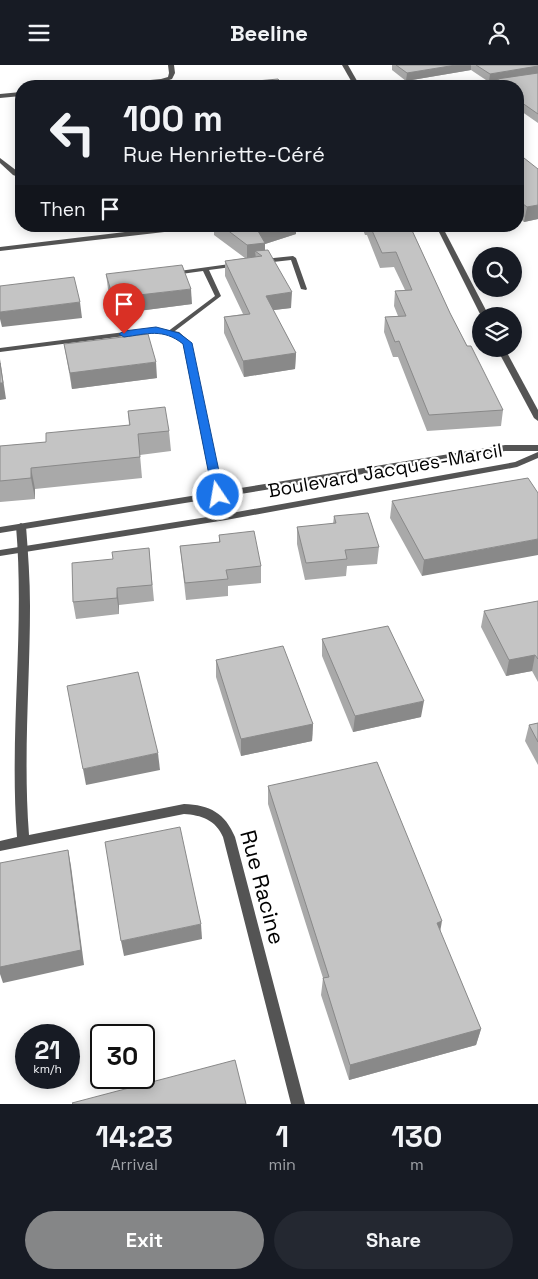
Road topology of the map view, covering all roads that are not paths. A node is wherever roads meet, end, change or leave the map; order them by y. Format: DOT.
graph roads {
  1 [pos="170,65"];
  2 [pos="345,65"];
  3 [pos="165,80"];
  4 [pos="354,80"];
  5 [pos="15,95"];
  6 [pos="0,96"];
  7 [pos="0,160"];
  8 [pos="15,174"];
  9 [pos="151,232"];
  10 [pos="442,232"];
  11 [pos="0,249"];
  12 [pos="254,263"];
  13 [pos="244,264"];
  14 [pos="204,269"];
  15 [pos="165,274"];
  16 [pos="304,289"];
  17 [pos="480,307"];
  18 [pos="169,333"];
  19 [pos="0,349"];
  20 [pos="506,357"];
  21 [pos="538,418"];
  22 [pos="538,448"];
  23 [pos="538,455"];
  24 [pos="218,495"];
  25 [pos="226,517"];
  26 [pos="21,526"];
  27 [pos="0,530"];
  28 [pos="24,549"];
  29 [pos="0,553"];
  30 [pos="23,841"];
  31 [pos="0,846"];
  32 [pos="298,1104"];
  1 -- 3 [label="street"];
  2 -- 4 [label="street"];
  5 -- 6 [label="street"];
  7 -- 8 [label="street"];
  9 -- 11 [label="street"];
  10 -- 17 [label="street"];
  12 -- 16 [label="lane"];
  13 -- 14 [label="lane"];
  14 -- 15 [label="lane"];
  14 -- 18 [label="lane"];
  18 -- 19 [label="street"];
  18 -- 24 [label="street"];
  20 -- 21 [label="street"];
  22 -- 24 [label="street, Boulevard Jacques-Marcil"];
  23 -- 25 [label="street, Boulevard Jacques-Marcil"];
  24 -- 25 [label="street"];
  24 -- 26 [label="street, Boulevard Jacques-Marcil"];
  25 -- 28 [label="street, Boulevard Jacques-Marcil"];
  26 -- 27 [label="street, Boulevard Jacques-Marcil"];
  26 -- 28 [label="street"];
  28 -- 29 [label="street, Boulevard Jacques-Marcil"];
  28 -- 30 [label="street"];
  30 -- 31 [label="street, Rue Racine"];
  30 -- 32 [label="street, Rue Racine"];
}
